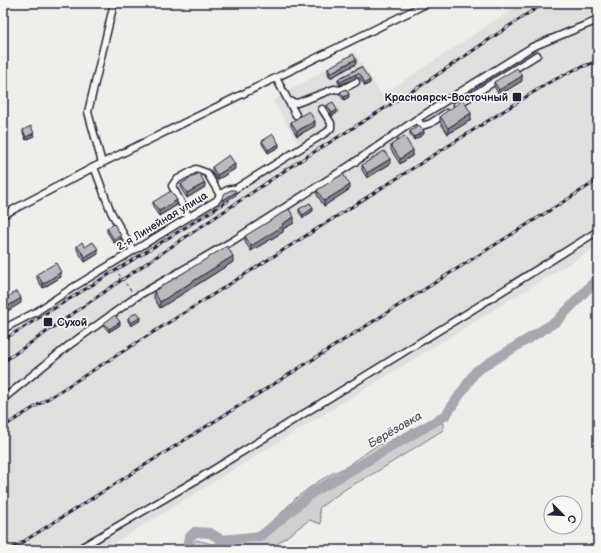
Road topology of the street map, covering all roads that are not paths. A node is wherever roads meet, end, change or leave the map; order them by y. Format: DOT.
graph roads {
  1 [pos="114,3"];
  2 [pos="428,3"];
  3 [pos="598,20"];
  4 [pos="537,55"];
  5 [pos="276,78"];
  6 [pos="356,82"];
  7 [pos="288,101"];
  8 [pos="322,109"];
  9 [pos="296,115"];
  10 [pos="417,119"];
  11 [pos="102,163"];
  12 [pos="94,167"];
  13 [pos="220,195"];
  14 [pos="3,215"];
  15 [pos="189,217"];
  16 [pos="598,231"];
  17 [pos="133,251"];
  18 [pos="3,329"];
  19 [pos="3,399"];
  20 [pos="77,550"];
  1 -- 11 [label="street"];
  2 -- 5 [label="street"];
  3 -- 10 [label="street"];
  4 -- 10 [label="street"];
  5 -- 7 [label="street"];
  5 -- 11 [label="street"];
  6 -- 7 [label="street"];
  7 -- 9 [label="street"];
  8 -- 13 [label="street, 2-я Линейная улица"];
  10 -- 19 [label="street"];
  11 -- 12 [label="street"];
  12 -- 14 [label="street"];
  12 -- 17 [label="street"];
  13 -- 15 [label="street, 2-я Линейная улица"];
  13 -- 15 [label="street"];
  15 -- 17 [label="street, 2-я Линейная улица"];
  16 -- 20 [label="street"];
  17 -- 18 [label="street, 2-я Линейная улица"];
}
